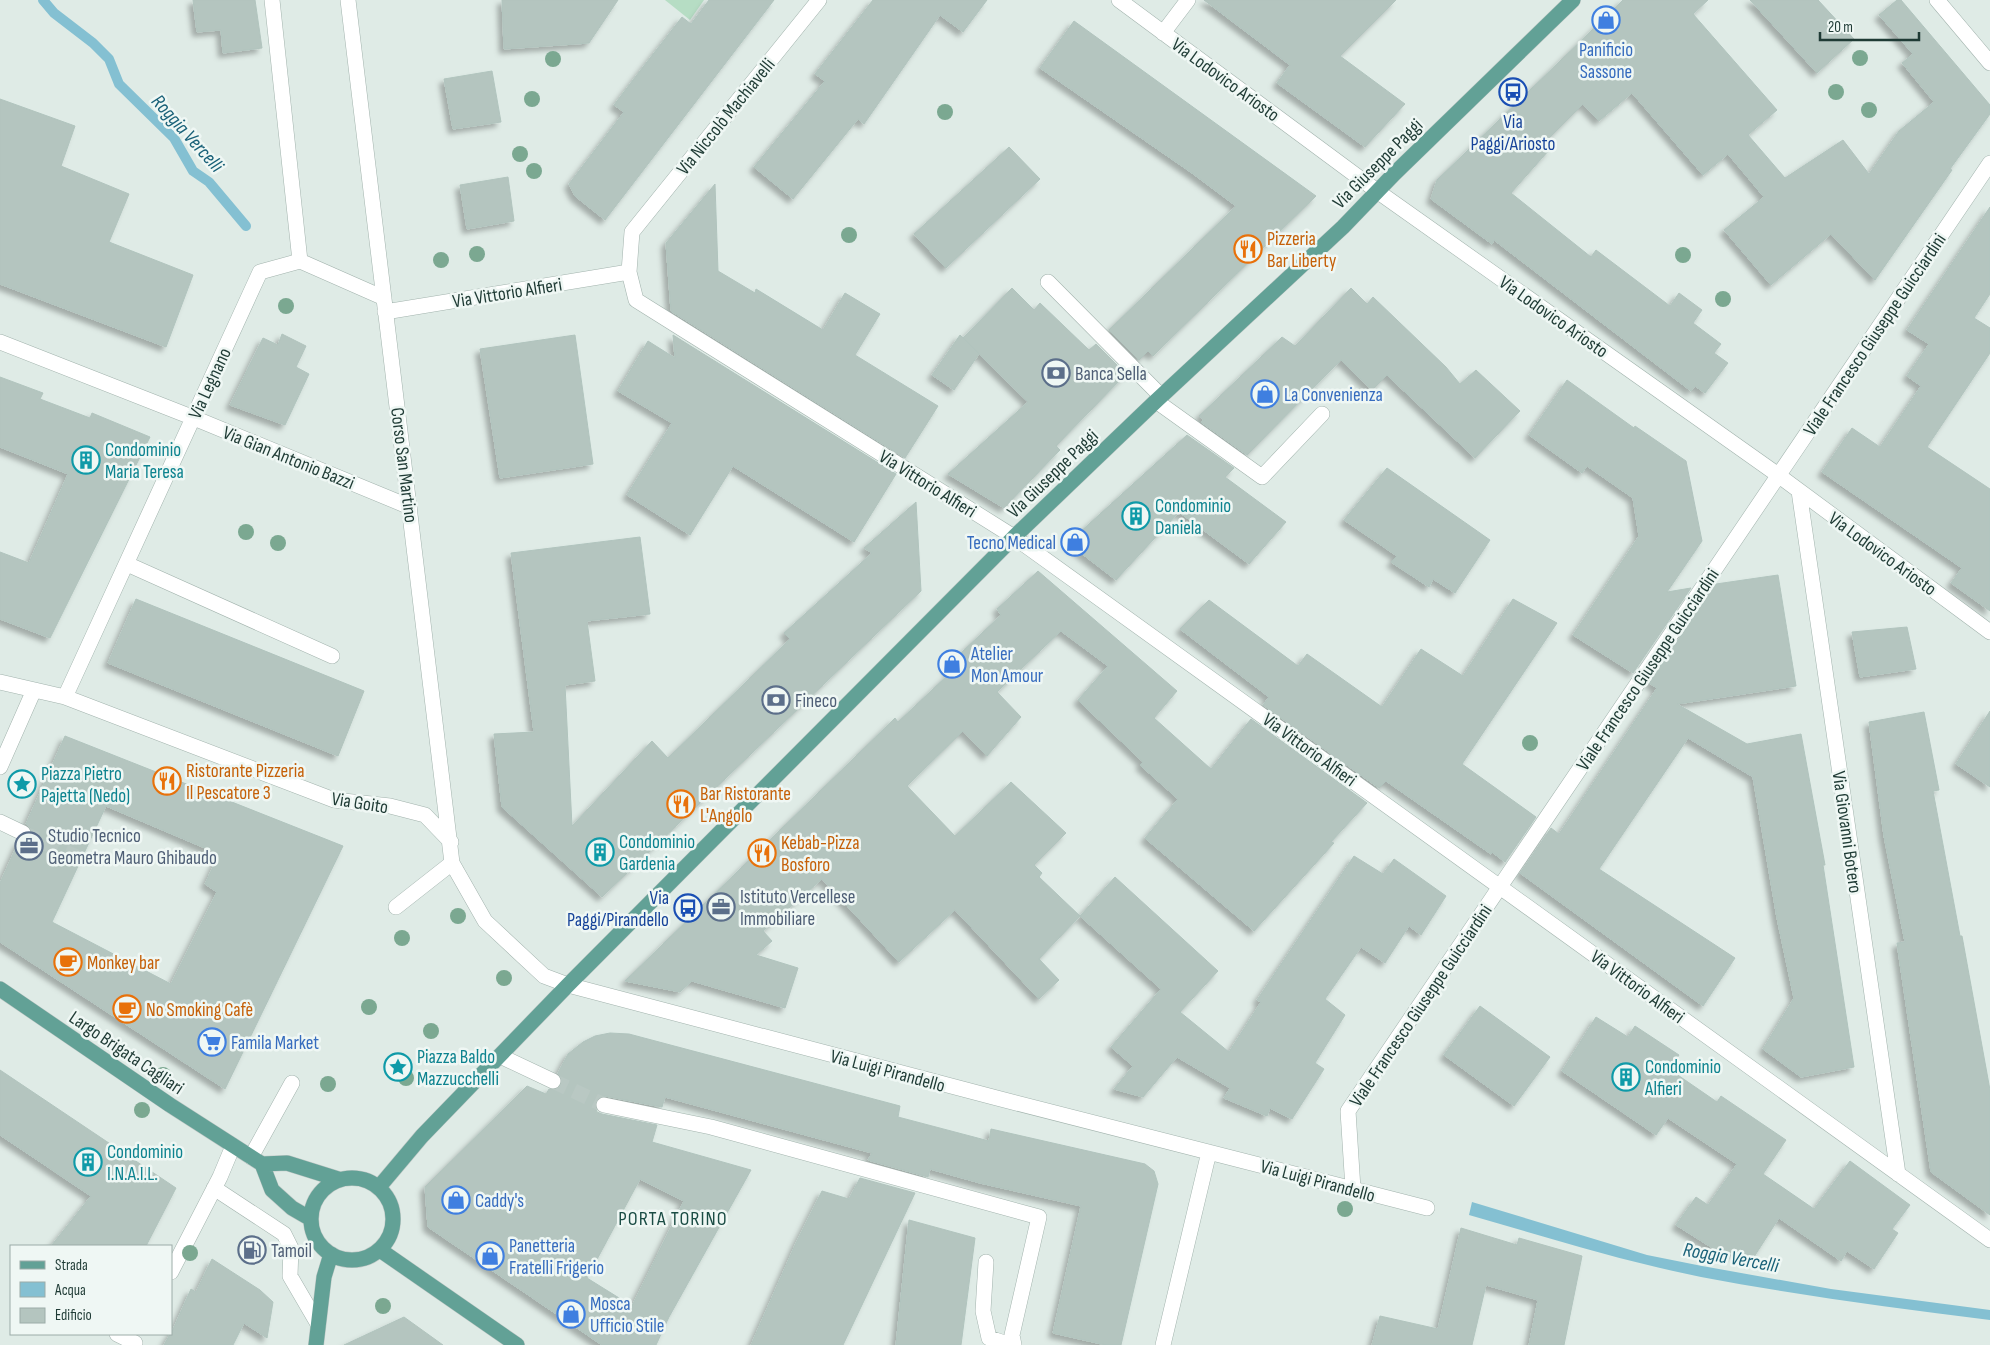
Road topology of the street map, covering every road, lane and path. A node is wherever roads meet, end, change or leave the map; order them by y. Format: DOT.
graph roads {
  1 [pos="272,0"];
  2 [pos="348,0"];
  3 [pos="819,0"];
  4 [pos="1119,0"];
  5 [pos="1188,0"];
  6 [pos="1573,0"];
  7 [pos="1937,0"];
  8 [pos="1163,33"];
  9 [pos="1990,62"];
  10 [pos="1990,163"];
  11 [pos="1377,191"];
  12 [pos="632,232"];
  13 [pos="300,261"];
  14 [pos="629,272"];
  15 [pos="1048,282"];
  16 [pos="384,305"];
  17 [pos="0,342"];
  18 [pos="1158,398"];
  19 [pos="1322,414"];
  20 [pos="194,418"];
  21 [pos="1778,475"];
  22 [pos="1799,491"];
  23 [pos="410,507"];
  24 [pos="1014,537"];
  25 [pos="127,564"];
  26 [pos="1990,632"];
  27 [pos="332,656"];
  28 [pos="0,682"];
  29 [pos="34,690"];
  30 [pos="66,697"];
  31 [pos="0,767"];
  32 [pos="0,822"];
  33 [pos="22,833"];
  34 [pos="451,842"];
  35 [pos="452,862"];
  36 [pos="1500,886"];
  37 [pos="396,907"];
  38 [pos="568,985"];
  39 [pos="0,989"];
  40 [pos="500,1056"];
  41 [pos="553,1081"];
  42 [pos="292,1083"];
  43 [pos="604,1105"];
  44 [pos="233,1146"];
  45 [pos="1209,1152"];
  46 [pos="256,1161"];
  47 [pos="1898,1174"];
  48 [pos="338,1180"];
  49 [pos="379,1187"];
  50 [pos="214,1188"];
  51 [pos="1353,1189"];
  52 [pos="1427,1208"];
  53 [pos="311,1220"];
  54 [pos="1990,1240"];
  55 [pos="380,1250"];
  56 [pos="331,1254"];
  57 [pos="986,1262"];
  58 [pos="172,1270"];
  59 [pos="318,1324"];
  60 [pos="120,1335"];
  61 [pos="136,1341"];
  62 [pos="316,1345"];
  63 [pos="517,1345"];
  64 [pos="1013,1345"];
  65 [pos="1162,1345"];
  1 -- 13 [label="street"];
  2 -- 16 [label="street, Corso San Martino"];
  3 -- 12 [label="street, Via Niccolò Machiavelli"];
  4 -- 8 [label="street, Via Lodovico Ariosto"];
  5 -- 8 [label="street"];
  6 -- 11 [label="main road, Via Giuseppe Paggi"];
  7 -- 9 [label="street"];
  8 -- 11 [label="street, Via Lodovico Ariosto"];
  10 -- 21 [label="street, Viale Francesco Giuseppe Guicciardini"];
  11 -- 18 [label="main road, Via Giuseppe Paggi"];
  11 -- 21 [label="street, Via Lodovico Ariosto"];
  12 -- 14 [label="street, Via Vittorio Alfieri"];
  13 -- 16 [label="street"];
  13 -- 20 [label="street, Via Legnano"];
  14 -- 16 [label="street, Via Vittorio Alfieri"];
  14 -- 24 [label="street, Via Vittorio Alfieri"];
  15 -- 18 [label="street"];
  16 -- 23 [label="street, Corso San Martino"];
  17 -- 20 [label="street, Via Gian Antonio Bazzi"];
  18 -- 19 [label="street"];
  18 -- 24 [label="main road, Via Giuseppe Paggi"];
  20 -- 23 [label="street, Via Gian Antonio Bazzi"];
  20 -- 25 [label="street, Via Legnano"];
  21 -- 22 [label="street, Via Lodovico Ariosto"];
  21 -- 36 [label="street, Viale Francesco Giuseppe Guicciardini"];
  22 -- 26 [label="street, Via Lodovico Ariosto"];
  22 -- 47 [label="street, Via Giovanni Botero"];
  23 -- 34 [label="street, Corso San Martino"];
  24 -- 36 [label="street, Via Vittorio Alfieri"];
  24 -- 38 [label="main road, Via Giuseppe Paggi"];
  25 -- 27 [label="street"];
  25 -- 30 [label="street, Via Legnano"];
  28 -- 29 [label="street"];
  29 -- 30 [label="street"];
  29 -- 31 [label="street"];
  30 -- 34 [label="street, Via Goito"];
  32 -- 33 [label="street"];
  34 -- 35 [label="street, Corso San Martino"];
  35 -- 37 [label="street"];
  35 -- 38 [label="street, Corso San Martino"];
  36 -- 47 [label="street, Via Vittorio Alfieri"];
  36 -- 51 [label="street, Viale Francesco Giuseppe Guicciardini"];
  38 -- 40 [label="main road"];
  38 -- 45 [label="street, Via Luigi Pirandello"];
  39 -- 44 [label="main road, Largo Brigata Cagliari"];
  40 -- 41 [label="street"];
  40 -- 49 [label="main road"];
  42 -- 46 [label="street"];
  43 -- 64 [label="street"];
  44 -- 46 [label="main road"];
  44 -- 50 [label="street"];
  45 -- 51 [label="street, Via Luigi Pirandello"];
  45 -- 65 [label="street"];
  46 -- 48 [label="main road"];
  46 -- 53 [label="main road"];
  47 -- 54 [label="street, Via Vittorio Alfieri"];
  48 -- 49 [label="main road"];
  48 -- 53 [label="main road"];
  49 -- 55 [label="main road"];
  50 -- 58 [label="street"];
  50 -- 59 [label="street"];
  51 -- 52 [label="street, Via Luigi Pirandello"];
  53 -- 56 [label="main road"];
  55 -- 56 [label="main road"];
  55 -- 63 [label="main road"];
  56 -- 59 [label="main road"];
  57 -- 64 [label="street"];
  59 -- 62 [label="main road"];
  60 -- 61 [label="street"];
}
